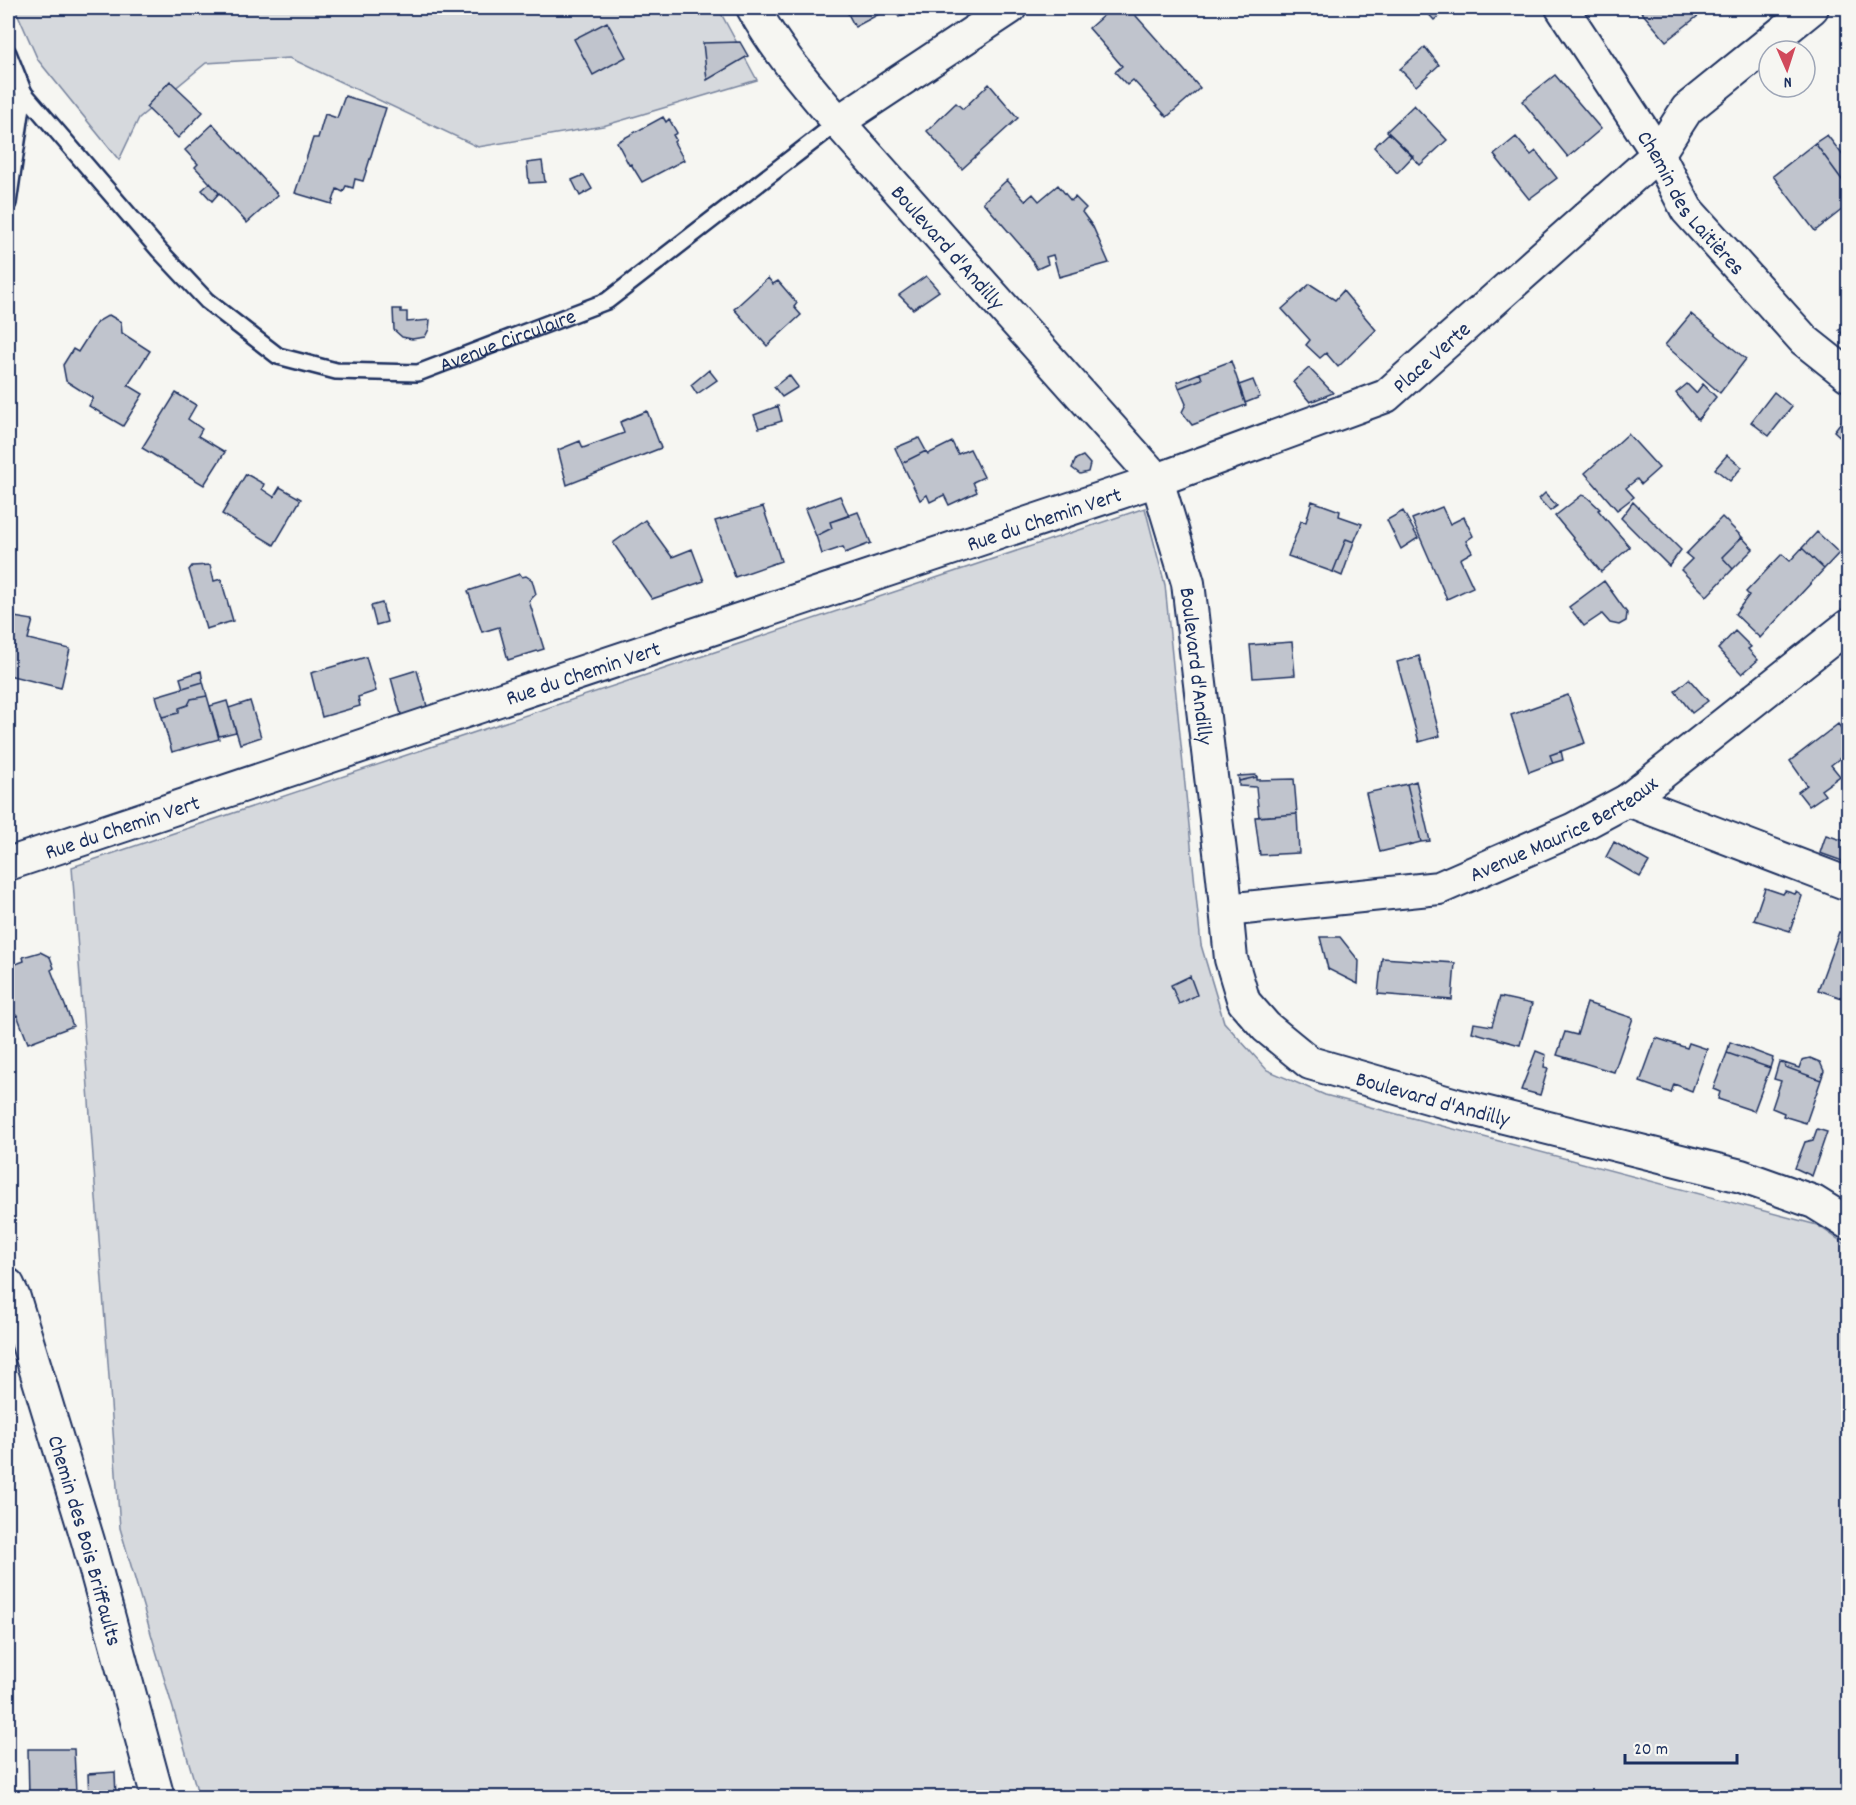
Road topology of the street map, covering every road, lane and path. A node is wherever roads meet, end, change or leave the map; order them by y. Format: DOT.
graph roads {
  1 [pos="753,8"];
  2 [pos="1010,8"];
  3 [pos="1562,8"];
  4 [pos="1812,8"];
  5 [pos="8,52"];
  6 [pos="24,93"];
  7 [pos="838,122"];
  8 [pos="1658,153"];
  9 [pos="8,203"];
  10 [pos="1848,375"];
  11 [pos="1158,480"];
  12 [pos="1848,626"];
  13 [pos="1628,800"];
  14 [pos="8,864"];
  15 [pos="1848,884"];
  16 [pos="1226,909"];
  17 [pos="1848,1223"];
  18 [pos="8,1285"];
  19 [pos="158,1797"];
  1 -- 7 [label="street, Boulevard d'Andilly"];
  2 -- 7 [label="street, Avenue Circulaire"];
  3 -- 8 [label="street, Chemin des Laitières"];
  4 -- 8 [label="street, Place Verte"];
  5 -- 6 [label="lane"];
  6 -- 7 [label="lane, Avenue Circulaire"];
  6 -- 9 [label="lane"];
  7 -- 11 [label="street, Boulevard d'Andilly"];
  8 -- 10 [label="street, Chemin des Laitières"];
  8 -- 11 [label="street, Place Verte"];
  11 -- 14 [label="street, Rue du Chemin Vert"];
  11 -- 16 [label="street, Boulevard d'Andilly"];
  12 -- 13 [label="street, Avenue Maurice Berteaux"];
  13 -- 15 [label="street"];
  13 -- 16 [label="street, Avenue Maurice Berteaux"];
  16 -- 17 [label="street, Boulevard d'Andilly"];
  18 -- 19 [label="street, Chemin des Bois Briffaults"];
}
